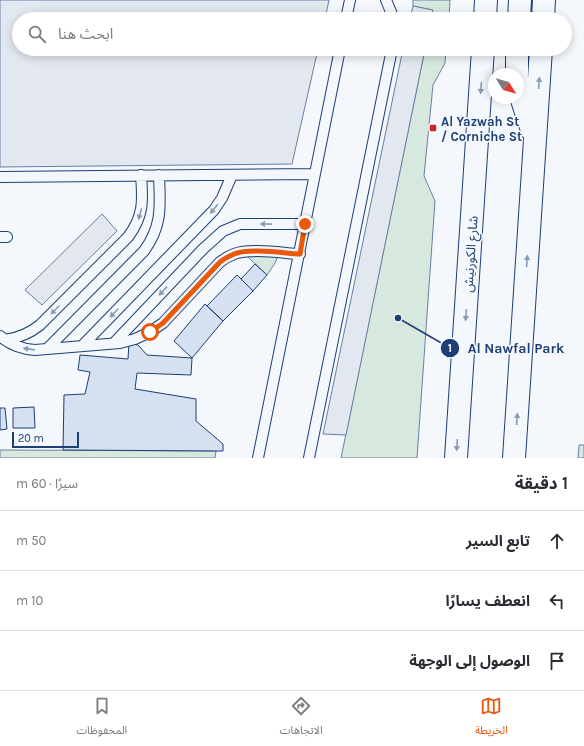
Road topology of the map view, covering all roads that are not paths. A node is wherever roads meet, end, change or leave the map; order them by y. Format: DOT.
graph roads {
  1 [pos="350,0"];
  2 [pos="386,0"];
  3 [pos="486,0"];
  4 [pos="520,0"];
  5 [pos="544,0"];
  6 [pos="347,12"];
  7 [pos="391,12"];
  8 [pos="485,12"];
  9 [pos="519,12"];
  10 [pos="543,12"];
  11 [pos="339,56"];
  12 [pos="391,56"];
  13 [pos="483,56"];
  14 [pos="517,56"];
  15 [pos="541,56"];
  16 [pos="517,68"];
  17 [pos="522,104"];
  18 [pos="535,136"];
  19 [pos="315,174"];
  20 [pos="141,175"];
  21 [pos="159,175"];
  22 [pos="232,175"];
  23 [pos="3,177"];
  24 [pos="0,186"];
  25 [pos="305,224"];
  26 [pos="300,254"];
  27 [pos="2,338"];
  28 [pos="114,343"];
  29 [pos="82,346"];
  30 [pos="47,349"];
  31 [pos="258,458"];
  32 [pos="309,458"];
  33 [pos="456,458"];
  34 [pos="514,458"];
  1 -- 6 [label="lane"];
  2 -- 7 [label="lane"];
  3 -- 8 [label="main road"];
  4 -- 9 [label="main road"];
  5 -- 10 [label="main road"];
  11 -- 19 [label="lane"];
  12 -- 32 [label="lane"];
  13 -- 33 [label="main road, شارع الكورنيش, one-way"];
  14 -- 16 [label="main road"];
  18 -- 15 [label="main road, one-way"];
  17 -- 18 [label="main road"];
  34 -- 18 [label="main road, one-way"];
  19 -- 22 [label="lane"];
  19 -- 25 [label="lane"];
  20 -- 21 [label="lane"];
  20 -- 23 [label="lane"];
  20 -- 27 [label="lane, one-way"];
  21 -- 22 [label="lane"];
  21 -- 30 [label="lane"];
  22 -- 29 [label="lane, one-way"];
  23 -- 24 [label="lane"];
  25 -- 26 [label="lane"];
  25 -- 28 [label="lane, one-way"];
  26 -- 28 [label="lane"];
  26 -- 31 [label="lane"];
  30 -- 27 [label="lane, one-way"];
  28 -- 29 [label="lane"];
  29 -- 30 [label="lane"];
}
